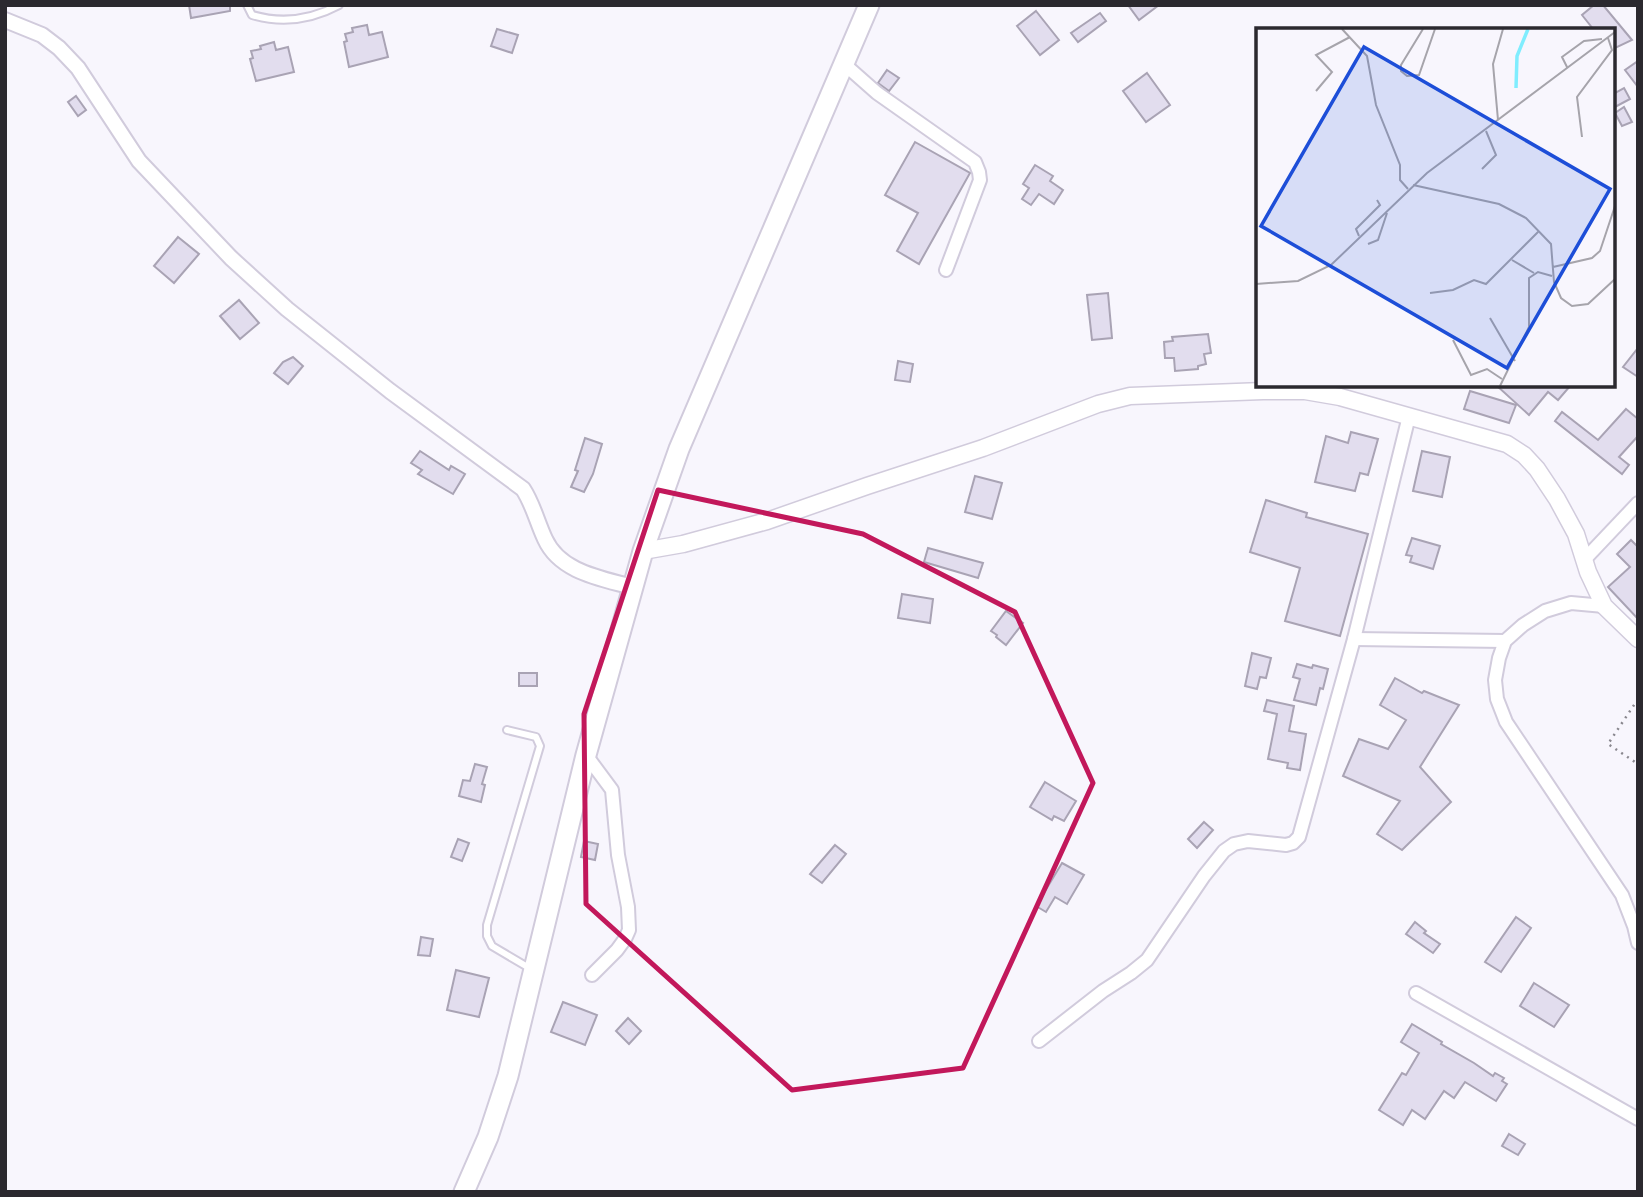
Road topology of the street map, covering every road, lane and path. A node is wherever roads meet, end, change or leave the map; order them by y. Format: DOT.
graph roads {
  1 [pos="247,5"];
  2 [pos="339,5"];
  3 [pos="869,5"];
  4 [pos="5,20"];
  5 [pos="843,63"];
  6 [pos="946,270"];
  7 [pos="1409,416"];
  8 [pos="1638,503"];
  9 [pos="643,551"];
  10 [pos="1584,561"];
  11 [pos="632,587"];
  12 [pos="1604,606"];
  13 [pos="1354,639"];
  14 [pos="1638,639"];
  15 [pos="1505,641"];
  16 [pos="1638,699"];
  17 [pos="507,730"];
  18 [pos="586,755"];
  19 [pos="1638,764"];
  20 [pos="1638,943"];
  21 [pos="533,970"];
  22 [pos="592,975"];
  23 [pos="1416,993"];
  24 [pos="1040,1041"];
  25 [pos="1638,1119"];
  26 [pos="464,1192"];
  1 -- 2 [label="lane"];
  3 -- 5 [label="highway"];
  4 -- 11 [label="street"];
  5 -- 6 [label="street"];
  5 -- 9 [label="highway"];
  7 -- 9 [label="main road"];
  7 -- 10 [label="main road"];
  7 -- 13 [label="street"];
  8 -- 10 [label="street"];
  9 -- 11 [label="highway"];
  10 -- 12 [label="main road"];
  11 -- 18 [label="highway"];
  12 -- 14 [label="main road"];
  12 -- 15 [label="street"];
  13 -- 15 [label="street"];
  13 -- 24 [label="street"];
  15 -- 20 [label="street"];
  16 -- 19 [label="path"];
  17 -- 21 [label="lane"];
  18 -- 21 [label="highway"];
  18 -- 22 [label="street"];
  21 -- 26 [label="highway"];
  23 -- 25 [label="street"];
}
